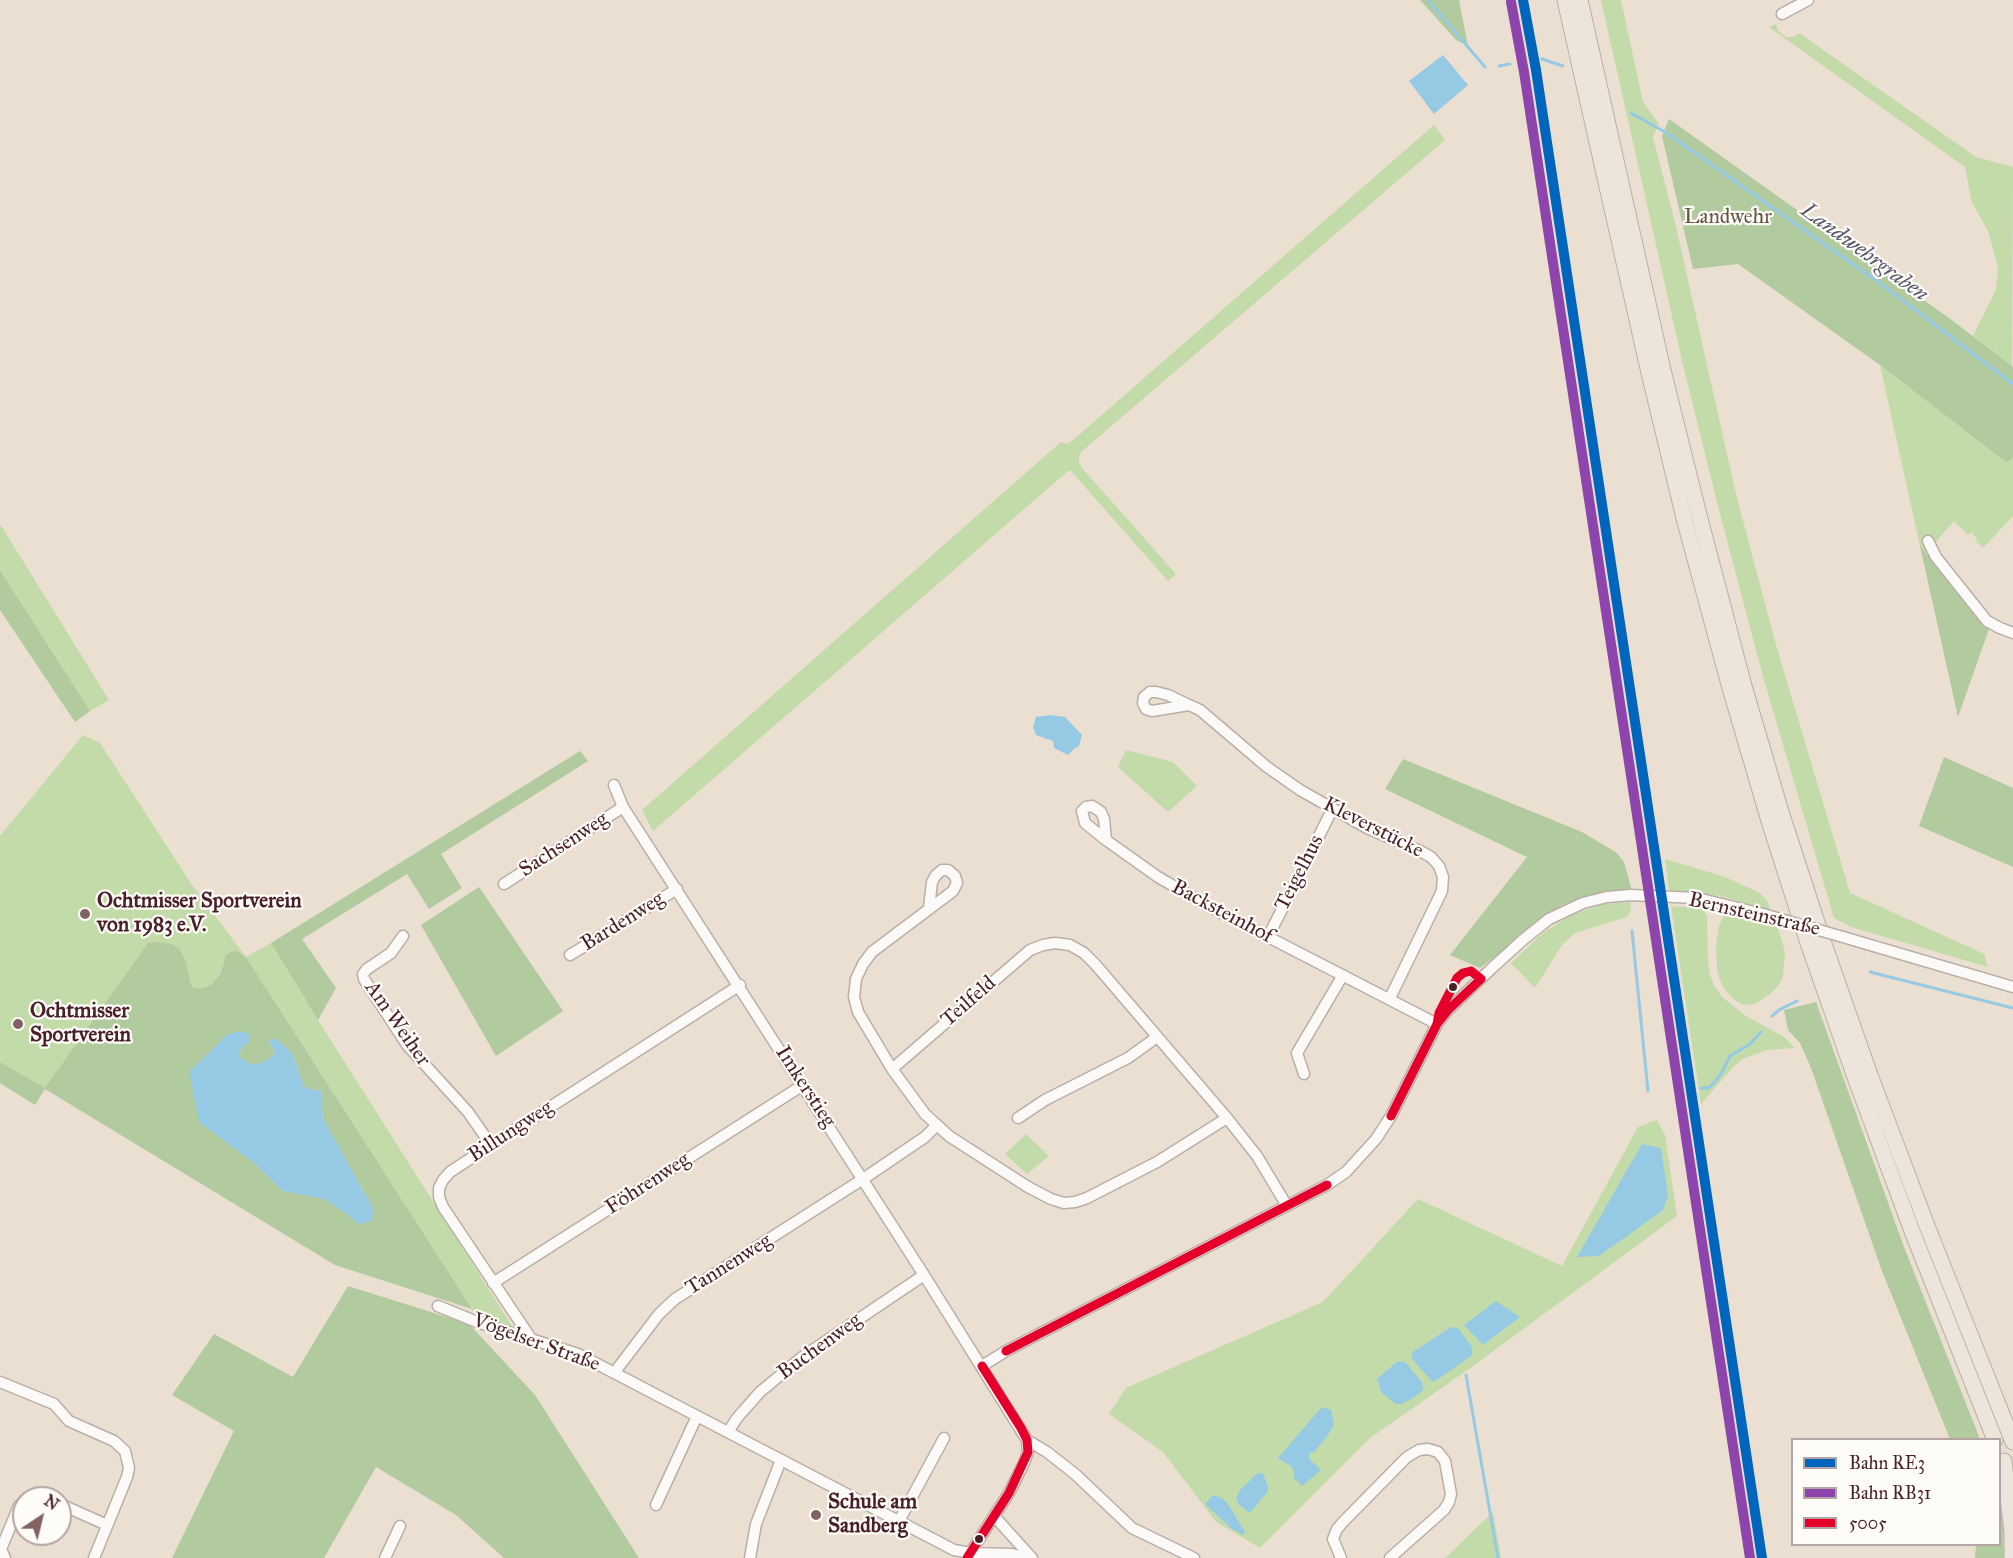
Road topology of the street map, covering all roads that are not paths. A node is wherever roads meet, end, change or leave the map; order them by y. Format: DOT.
graph roads {
  1 [pos="1565,0"];
  2 [pos="1581,0"];
  3 [pos="1808,0"];
  4 [pos="1782,14"];
  5 [pos="1928,540"];
  6 [pos="2013,633"];
  7 [pos="1190,705"];
  8 [pos="614,785"];
  9 [pos="623,807"];
  10 [pos="1332,810"];
  11 [pos="1106,840"];
  12 [pos="504,884"];
  13 [pos="677,889"];
  14 [pos="929,908"];
  15 [pos="403,936"];
  16 [pos="1268,937"];
  17 [pos="570,955"];
  18 [pos="1343,975"];
  19 [pos="740,985"];
  20 [pos="2013,987"];
  21 [pos="1390,998"];
  22 [pos="1437,1024"];
  23 [pos="1157,1037"];
  24 [pos="892,1069"];
  25 [pos="1304,1074"];
  26 [pos="803,1085"];
  27 [pos="1018,1118"];
  28 [pos="1227,1118"];
  29 [pos="936,1126"];
  30 [pos="491,1145"];
  31 [pos="863,1179"];
  32 [pos="1287,1206"];
  33 [pos="924,1275"];
  34 [pos="493,1283"];
  35 [pos="438,1306"];
  36 [pos="532,1340"];
  37 [pos="982,1366"];
  38 [pos="614,1374"];
  39 [pos="0,1382"];
  40 [pos="697,1416"];
  41 [pos="728,1432"];
  42 [pos="944,1438"];
  43 [pos="1994,1438"];
  44 [pos="1027,1440"];
  45 [pos="2013,1442"];
  46 [pos="2002,1455"];
  47 [pos="781,1460"];
  48 [pos="2013,1483"];
  49 [pos="656,1505"];
  50 [pos="72,1509"];
  51 [pos="994,1516"];
  52 [pos="899,1521"];
  53 [pos="12,1524"];
  54 [pos="107,1525"];
  55 [pos="400,1526"];
  56 [pos="969,1555"];
  57 [pos="5,1558"];
  58 [pos="94,1558"];
  59 [pos="385,1558"];
  60 [pos="750,1558"];
  61 [pos="1029,1558"];
  62 [pos="1194,1558"];
  63 [pos="1341,1558"];
  64 [pos="1390,1558"];
  65 [pos="2012,1558"];
  1 -- 43 [label="highway"];
  2 -- 45 [label="highway"];
  3 -- 4 [label="street"];
  5 -- 6 [label="street"];
  7 -- 10 [label="street, Kleverstücke"];
  8 -- 9 [label="street, Imkerstieg"];
  9 -- 12 [label="street, Sachsenweg"];
  9 -- 13 [label="street, Imkerstieg"];
  10 -- 16 [label="street, Teigelhus"];
  10 -- 21 [label="street, Kleverstücke"];
  11 -- 16 [label="street, Backsteinhof"];
  13 -- 17 [label="street, Bardenweg"];
  13 -- 19 [label="street, Imkerstieg"];
  14 -- 24 [label="street"];
  15 -- 30 [label="street, Am Weiher"];
  16 -- 18 [label="street, Backsteinhof"];
  18 -- 21 [label="street, Backsteinhof"];
  18 -- 25 [label="street"];
  19 -- 26 [label="street, Imkerstieg"];
  19 -- 30 [label="street, Billungweg"];
  20 -- 22 [label="street, Bernsteinstraße, bridge"];
  21 -- 22 [label="street, Backsteinhof"];
  22 -- 32 [label="street, Bernsteinstraße"];
  23 -- 24 [label="street, Teilfeld"];
  23 -- 27 [label="street"];
  23 -- 28 [label="street, Teilfeld"];
  24 -- 29 [label="street"];
  26 -- 31 [label="street, Imkerstieg"];
  26 -- 34 [label="street, Föhrenweg"];
  28 -- 29 [label="street"];
  28 -- 32 [label="street, Teilfeld"];
  29 -- 31 [label="street, Tannenweg"];
  30 -- 34 [label="street, Billungweg"];
  31 -- 33 [label="street, Imkerstieg"];
  31 -- 38 [label="street, Tannenweg"];
  32 -- 37 [label="street, Bernsteinstraße"];
  33 -- 37 [label="street, Imkerstieg"];
  33 -- 41 [label="street, Buchenweg"];
  34 -- 36 [label="street, Billungweg"];
  35 -- 36 [label="street, Vögelser Straße"];
  36 -- 38 [label="street, Vögelser Straße"];
  37 -- 44 [label="street, Imkerstieg"];
  38 -- 40 [label="street, Vögelser Straße"];
  39 -- 54 [label="street"];
  40 -- 41 [label="street, Vögelser Straße"];
  40 -- 49 [label="street"];
  41 -- 47 [label="street, Vögelser Straße"];
  42 -- 52 [label="street"];
  44 -- 51 [label="street"];
  44 -- 62 [label="street"];
  46 -- 48 [label="highway"];
  46 -- 65 [label="highway"];
  47 -- 52 [label="street, Vögelser Straße"];
  47 -- 60 [label="street"];
  50 -- 54 [label="street"];
  51 -- 56 [label="street"];
  51 -- 61 [label="street"];
  52 -- 56 [label="street, Vögelser Straße"];
  53 -- 57 [label="street"];
  54 -- 58 [label="street"];
  55 -- 59 [label="street"];
  56 -- 61 [label="street, Vögelser Straße"];
  63 -- 64 [label="street"];
}
